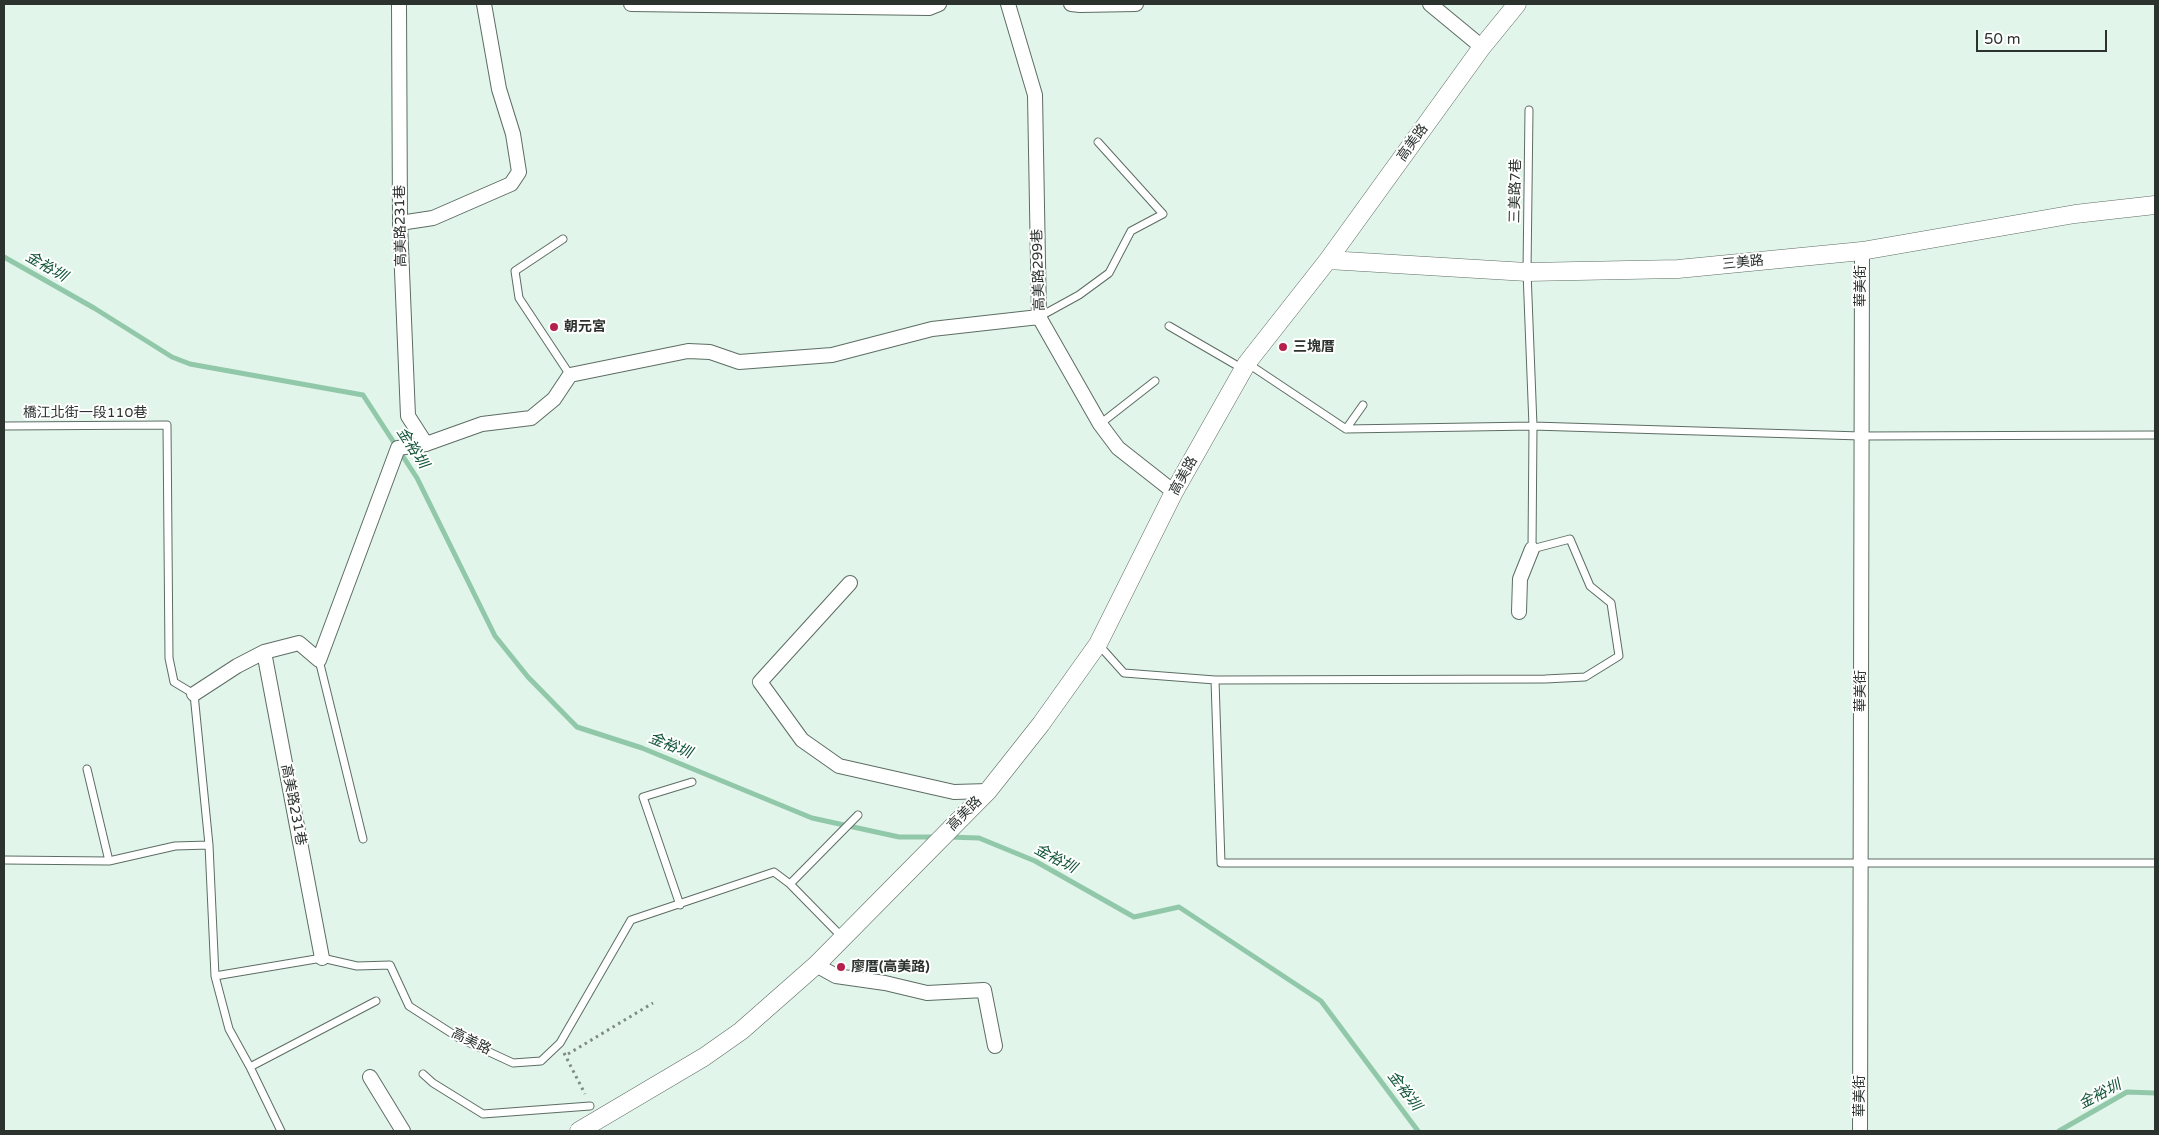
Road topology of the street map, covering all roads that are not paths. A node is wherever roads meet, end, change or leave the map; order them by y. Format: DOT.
graph roads {
  1 [pos="399,4"];
  2 [pos="484,4"];
  3 [pos="631,4"];
  4 [pos="940,4"];
  5 [pos="1008,4"];
  6 [pos="1071,4"];
  7 [pos="1136,4"];
  8 [pos="1430,4"];
  9 [pos="1518,4"];
  10 [pos="1482,48"];
  11 [pos="1529,110"];
  12 [pos="1098,142"];
  13 [pos="2155,205"];
  14 [pos="400,222"];
  15 [pos="563,239"];
  16 [pos="1862,251"];
  17 [pos="1328,260"];
  18 [pos="1527,272"];
  19 [pos="1040,316"];
  20 [pos="1170,326"];
  21 [pos="1245,366"];
  22 [pos="570,375"];
  23 [pos="1155,381"];
  24 [pos="1363,405"];
  25 [pos="1100,424"];
  26 [pos="4,426"];
  27 [pos="1533,426"];
  28 [pos="1346,429"];
  29 [pos="2155,435"];
  30 [pos="1861,436"];
  31 [pos="426,444"];
  32 [pos="1174,492"];
  33 [pos="1532,549"];
  34 [pos="850,583"];
  35 [pos="1519,612"];
  36 [pos="1098,644"];
  37 [pos="264,652"];
  38 [pos="320,660"];
  39 [pos="1215,680"];
  40 [pos="194,694"];
  41 [pos="87,769"];
  42 [pos="692,782"];
  43 [pos="988,791"];
  44 [pos="858,815"];
  45 [pos="363,839"];
  46 [pos="209,845"];
  47 [pos="4,860"];
  48 [pos="109,861"];
  49 [pos="1861,862"];
  50 [pos="2155,863"];
  51 [pos="790,884"];
  52 [pos="680,905"];
  53 [pos="843,938"];
  54 [pos="322,958"];
  55 [pos="816,966"];
  56 [pos="215,976"];
  57 [pos="376,1001"];
  58 [pos="995,1046"];
  59 [pos="250,1067"];
  60 [pos="424,1074"];
  61 [pos="370,1077"];
  62 [pos="590,1106"];
  63 [pos="281,1131"];
  64 [pos="403,1131"];
  65 [pos="579,1131"];
  66 [pos="1860,1131"];
  1 -- 14 [label="street, 高美路231巷"];
  2 -- 14 [label="street"];
  3 -- 4 [label="street"];
  5 -- 19 [label="street, 高美路299巷"];
  6 -- 7 [label="street"];
  8 -- 10 [label="street"];
  9 -- 10 [label="street, 高美路"];
  10 -- 17 [label="street, 高美路"];
  11 -- 18 [label="lane, 三美路7巷"];
  12 -- 19 [label="lane"];
  13 -- 16 [label="street, 三美路"];
  14 -- 31 [label="street, 高美路231巷"];
  15 -- 22 [label="lane"];
  16 -- 18 [label="street, 三美路"];
  16 -- 30 [label="street, 華美街"];
  17 -- 18 [label="street, 三美路"];
  17 -- 21 [label="street, 高美路"];
  18 -- 27 [label="lane, 三美路7巷"];
  19 -- 22 [label="street"];
  19 -- 25 [label="street, 高美路299巷"];
  20 -- 21 [label="lane"];
  21 -- 28 [label="lane"];
  21 -- 32 [label="street, 高美路"];
  22 -- 31 [label="street"];
  23 -- 25 [label="lane"];
  24 -- 28 [label="lane"];
  25 -- 32 [label="street, 高美路299巷"];
  26 -- 40 [label="lane, 橋江北街一段110巷"];
  27 -- 28 [label="lane"];
  27 -- 30 [label="lane"];
  27 -- 33 [label="lane, 三美路7巷"];
  29 -- 30 [label="lane"];
  30 -- 49 [label="street, 華美街"];
  31 -- 38 [label="street"];
  32 -- 36 [label="street, 高美路"];
  33 -- 35 [label="street"];
  33 -- 39 [label="lane"];
  34 -- 43 [label="street"];
  36 -- 39 [label="lane"];
  36 -- 43 [label="street, 高美路"];
  37 -- 38 [label="street"];
  37 -- 40 [label="street"];
  37 -- 54 [label="street, 高美路231巷"];
  38 -- 45 [label="lane"];
  39 -- 49 [label="lane"];
  40 -- 46 [label="lane"];
  41 -- 48 [label="lane"];
  42 -- 52 [label="lane"];
  43 -- 53 [label="street, 高美路"];
  44 -- 51 [label="lane"];
  46 -- 48 [label="lane"];
  46 -- 56 [label="lane"];
  47 -- 48 [label="lane"];
  49 -- 50 [label="lane"];
  49 -- 66 [label="street, 華美街"];
  51 -- 52 [label="lane, 高美路"];
  51 -- 53 [label="lane, 高美路"];
  52 -- 54 [label="lane, 高美路"];
  53 -- 55 [label="street, 高美路"];
  54 -- 56 [label="lane, 高美路"];
  55 -- 58 [label="street"];
  55 -- 65 [label="street, 高美路"];
  56 -- 59 [label="lane"];
  57 -- 59 [label="lane"];
  59 -- 63 [label="lane"];
  60 -- 62 [label="lane"];
  61 -- 64 [label="street"];
}
